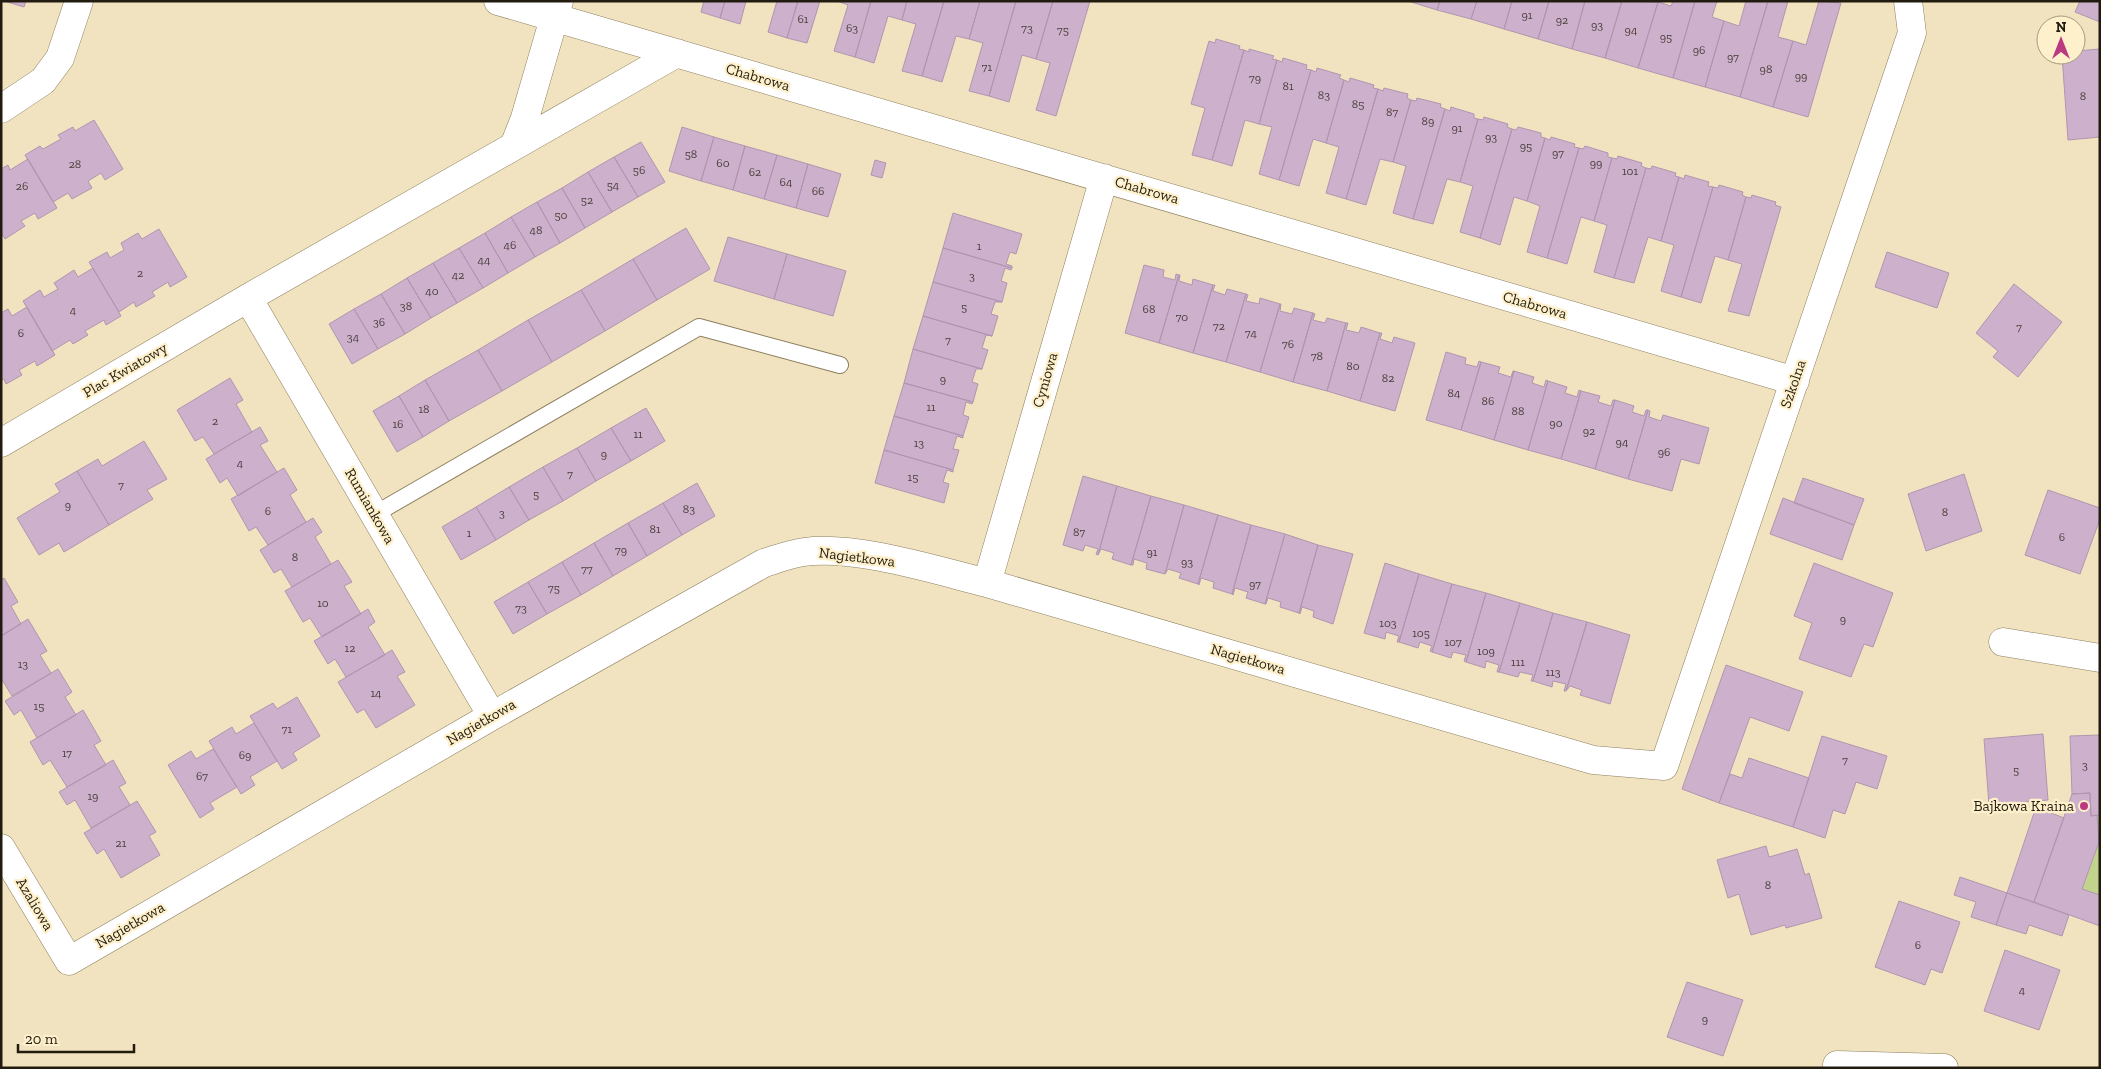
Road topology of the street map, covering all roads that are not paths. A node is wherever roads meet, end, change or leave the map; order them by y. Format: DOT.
graph roads {
  1 [pos="78,1"];
  2 [pos="498,1"];
  3 [pos="1908,1"];
  4 [pos="557,9"];
  5 [pos="677,53"];
  6 [pos="1,109"];
  7 [pos="514,146"];
  8 [pos="1104,178"];
  9 [pos="248,298"];
  10 [pos="840,365"];
  11 [pos="1795,381"];
  12 [pos="1,443"];
  13 [pos="375,514"];
  14 [pos="988,583"];
  15 [pos="2004,642"];
  16 [pos="2100,658"];
  17 [pos="492,716"];
  18 [pos="1664,766"];
  19 [pos="1,848"];
  20 [pos="69,961"];
  21 [pos="1837,1065"];
  22 [pos="1944,1068"];
  1 -- 6 [label="street"];
  2 -- 4 [label="street, Chabrowa"];
  3 -- 11 [label="street, Szkolna"];
  4 -- 5 [label="street, Chabrowa"];
  4 -- 7 [label="street"];
  5 -- 7 [label="street, Plac Kwiatowy"];
  5 -- 8 [label="street, Chabrowa"];
  7 -- 9 [label="street, Plac Kwiatowy"];
  8 -- 11 [label="street, Chabrowa"];
  8 -- 14 [label="street, Cyniowa"];
  9 -- 12 [label="street, Plac Kwiatowy"];
  9 -- 13 [label="street, Rumiankowa"];
  10 -- 13 [label="lane"];
  11 -- 18 [label="street, Szkolna"];
  13 -- 17 [label="street, Rumiankowa"];
  14 -- 17 [label="street, Nagietkowa"];
  14 -- 18 [label="street, Nagietkowa"];
  15 -- 16 [label="street"];
  17 -- 20 [label="street, Nagietkowa"];
  19 -- 20 [label="street, Azaliowa"];
  21 -- 22 [label="street"];
}
